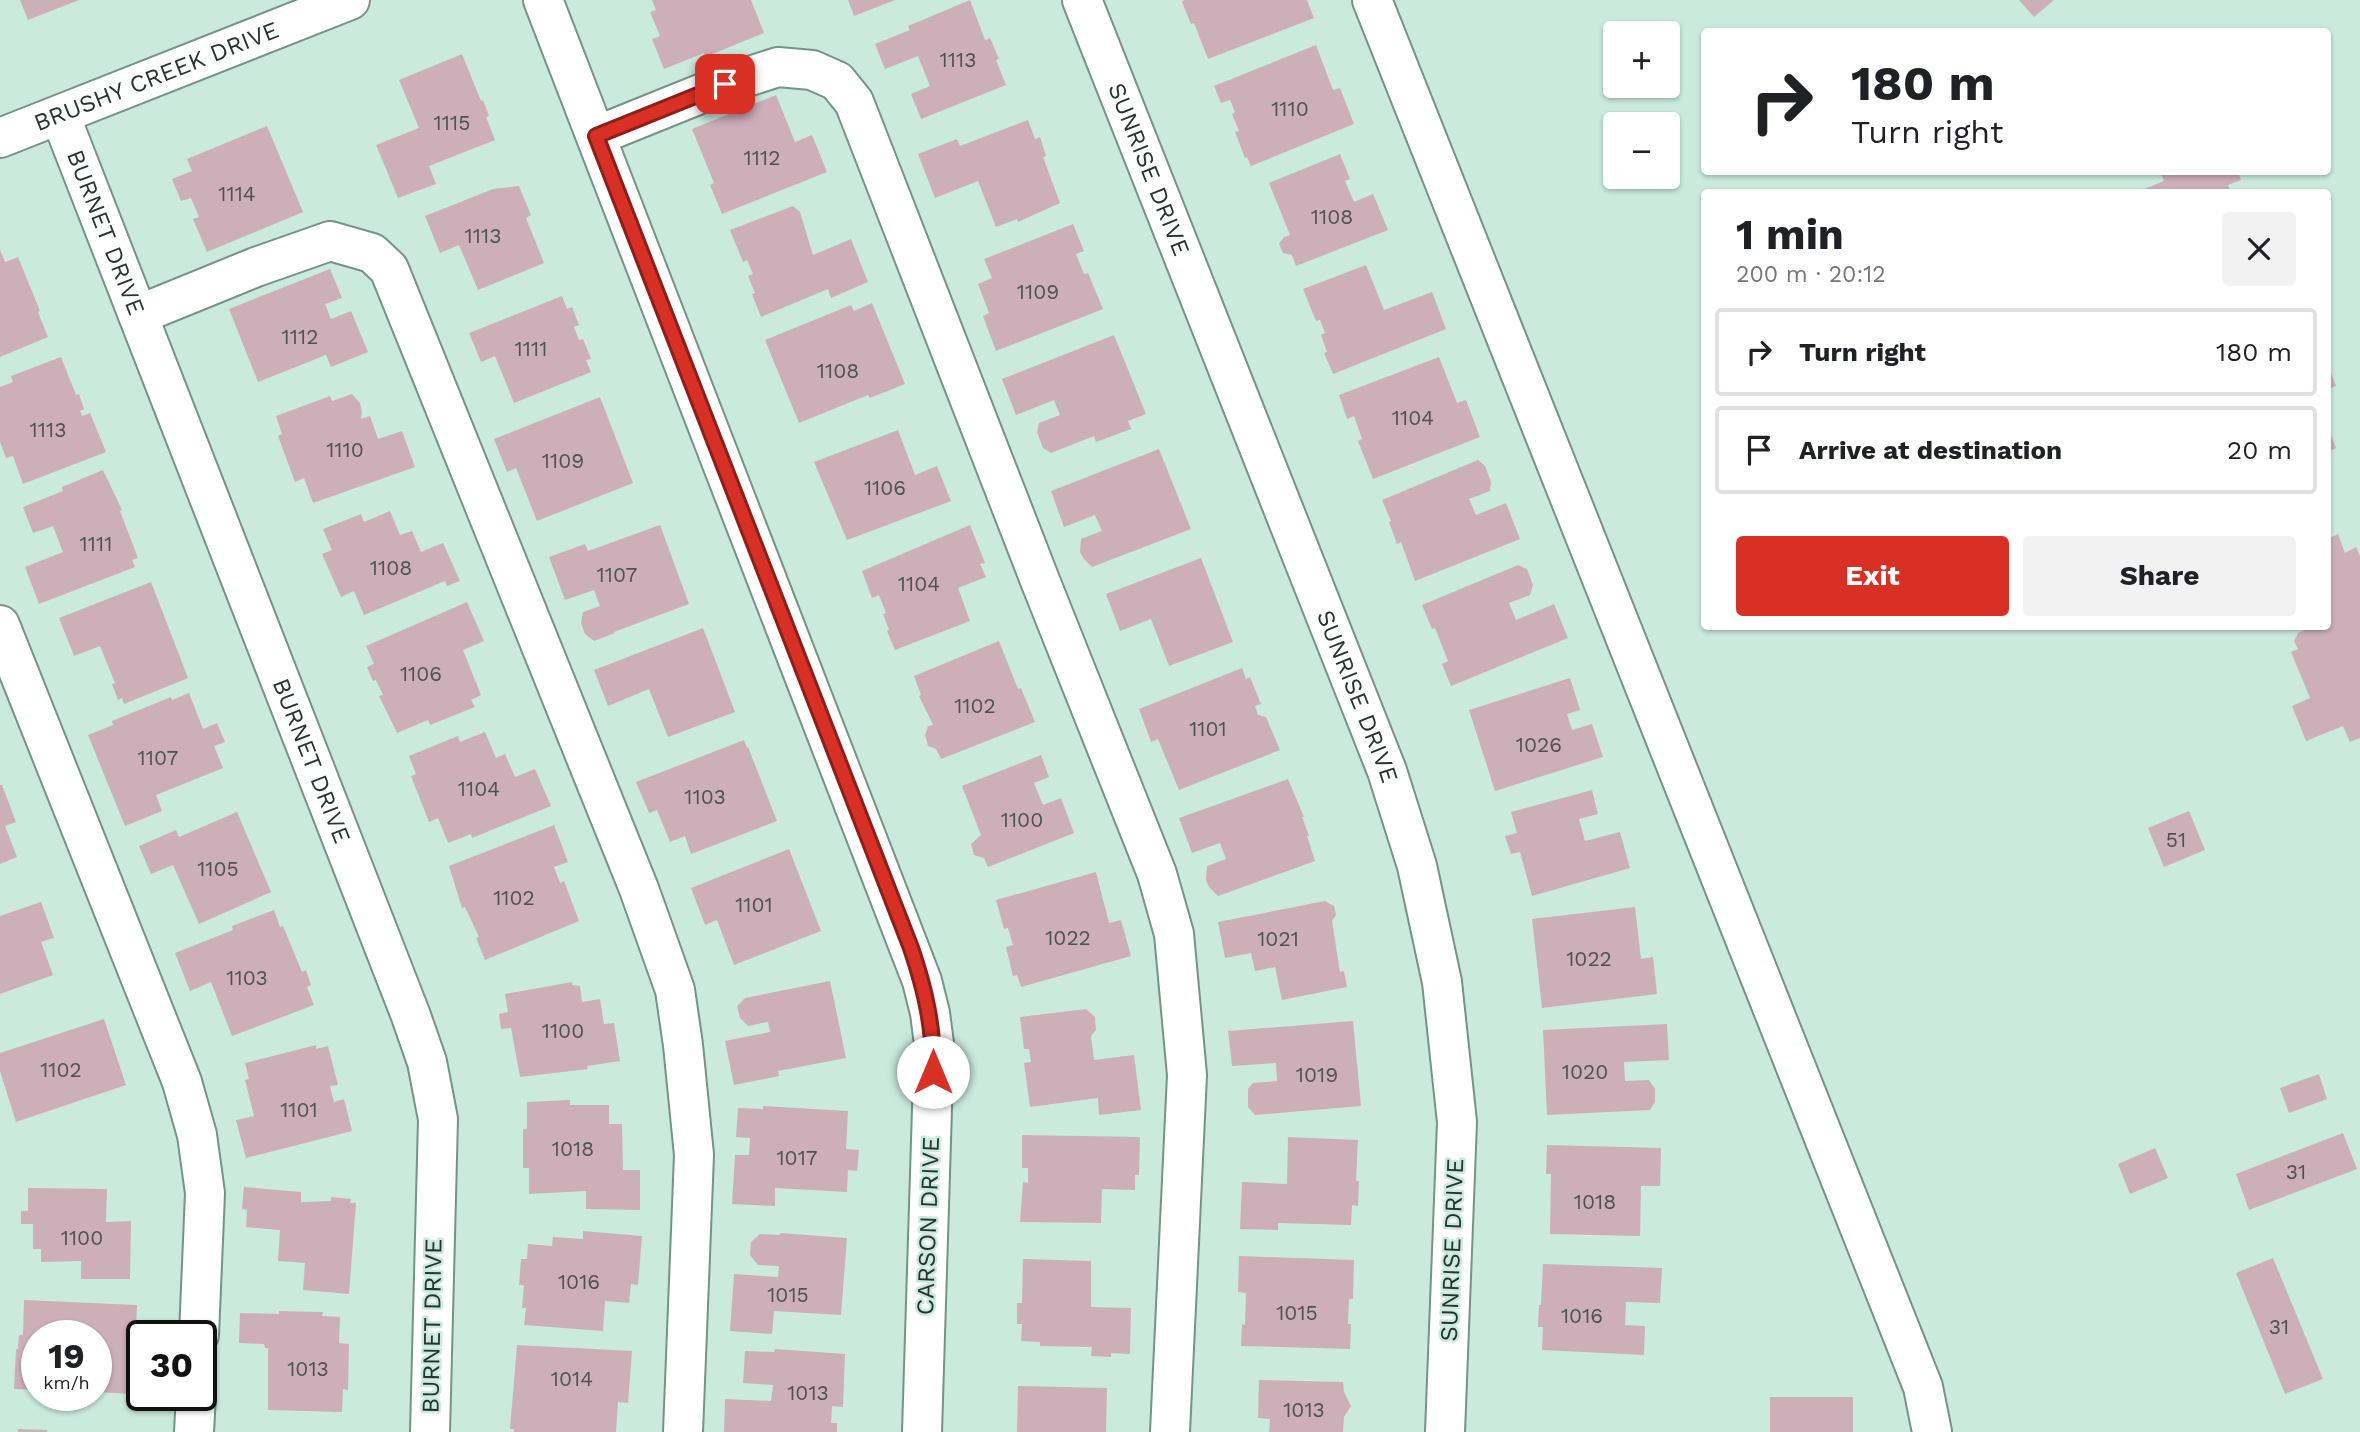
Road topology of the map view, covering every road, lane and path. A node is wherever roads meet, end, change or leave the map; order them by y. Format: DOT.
graph roads {
  1 [pos="350,0"];
  2 [pos="543,0"];
  3 [pos="1082,0"];
  4 [pos="1372,0"];
  5 [pos="60,115"];
  6 [pos="596,136"];
  7 [pos="0,138"];
  8 [pos="138,315"];
  9 [pos="0,625"];
  10 [pos="200,1320"];
  11 [pos="195,1411"];
  12 [pos="194,1432"];
  13 [pos="430,1432"];
  14 [pos="683,1432"];
  15 [pos="922,1432"];
  16 [pos="1170,1432"];
  17 [pos="1445,1432"];
  18 [pos="1932,1432"];
  1 -- 5 [label="street, BRUSHY CREEK DRIVE"];
  2 -- 6 [label="street, CARSON DRIVE"];
  3 -- 17 [label="street, SUNRISE DRIVE"];
  4 -- 18 [label="street"];
  5 -- 7 [label="street, BRUSHY CREEK DRIVE"];
  5 -- 8 [label="street, BURNET DRIVE"];
  6 -- 15 [label="street, CARSON DRIVE"];
  6 -- 16 [label="street"];
  8 -- 13 [label="street, BURNET DRIVE"];
  8 -- 14 [label="street"];
  9 -- 10 [label="street"];
  11 -- 12 [label="street"];
}
